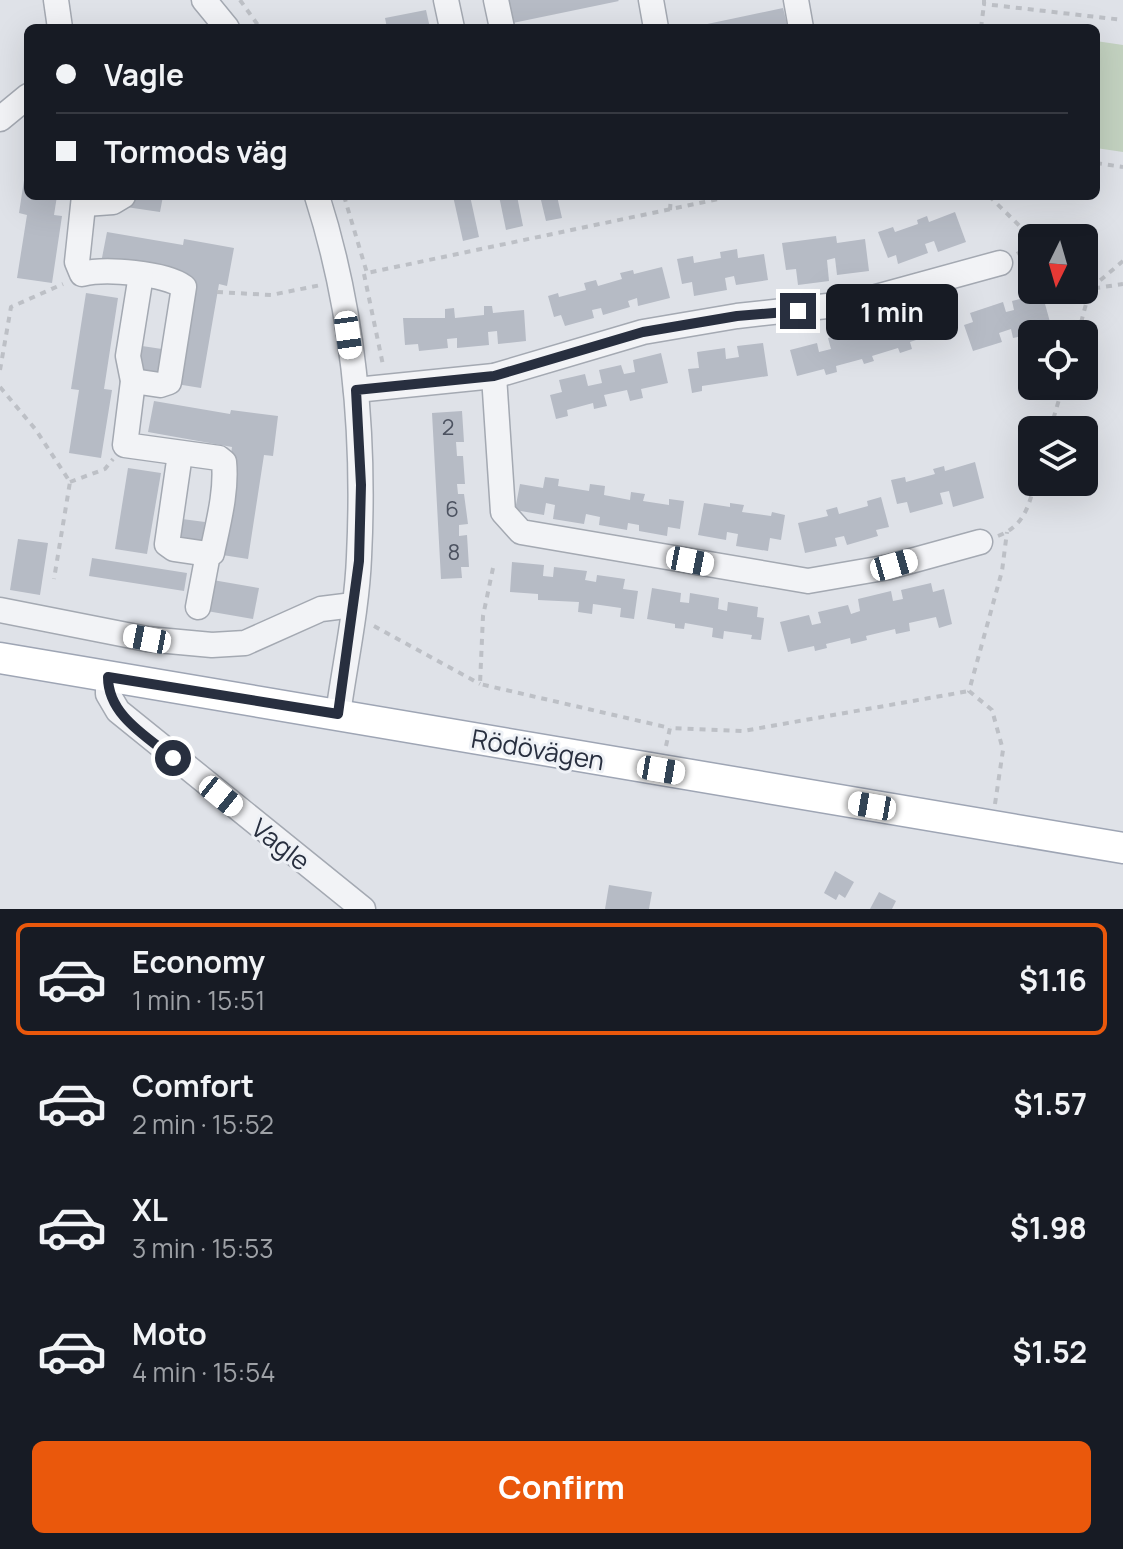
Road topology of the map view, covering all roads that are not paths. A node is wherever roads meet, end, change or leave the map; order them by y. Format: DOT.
graph roads {
  1 [pos="56,0"];
  2 [pos="204,0"];
  3 [pos="446,0"];
  4 [pos="496,0"];
  5 [pos="651,0"];
  6 [pos="796,0"];
  7 [pos="59,24"];
  8 [pos="224,24"];
  9 [pos="451,24"];
  10 [pos="501,24"];
  11 [pos="655,24"];
  12 [pos="800,24"];
  13 [pos="24,99"];
  14 [pos="0,119"];
  15 [pos="84,200"];
  16 [pos="116,200"];
  17 [pos="318,200"];
  18 [pos="1000,263"];
  19 [pos="141,275"];
  20 [pos="494,376"];
  21 [pos="133,381"];
  22 [pos="356,390"];
  23 [pos="180,454"];
  24 [pos="980,542"];
  25 [pos="208,554"];
  26 [pos="353,605"];
  27 [pos="198,607"];
  28 [pos="0,610"];
  29 [pos="0,658"];
  30 [pos="108,677"];
  31 [pos="338,714"];
  32 [pos="1123,848"];
  33 [pos="363,909"];
  1 -- 7 [label="street"];
  2 -- 8 [label="street"];
  3 -- 9 [label="street"];
  4 -- 10 [label="street"];
  5 -- 11 [label="street"];
  6 -- 12 [label="street"];
  13 -- 14 [label="street"];
  15 -- 16 [label="street"];
  15 -- 19 [label="street"];
  17 -- 22 [label="street"];
  18 -- 20 [label="street"];
  19 -- 21 [label="street"];
  19 -- 21 [label="street"];
  20 -- 22 [label="street"];
  20 -- 24 [label="street"];
  21 -- 23 [label="street"];
  22 -- 26 [label="street"];
  23 -- 25 [label="street"];
  23 -- 25 [label="street"];
  25 -- 27 [label="street"];
  26 -- 28 [label="street"];
  26 -- 31 [label="street"];
  29 -- 30 [label="main road, Rödövägen"];
  30 -- 31 [label="main road, Rödövägen"];
  30 -- 33 [label="street, Vagle"];
  31 -- 32 [label="main road, Rödövägen"];
}
